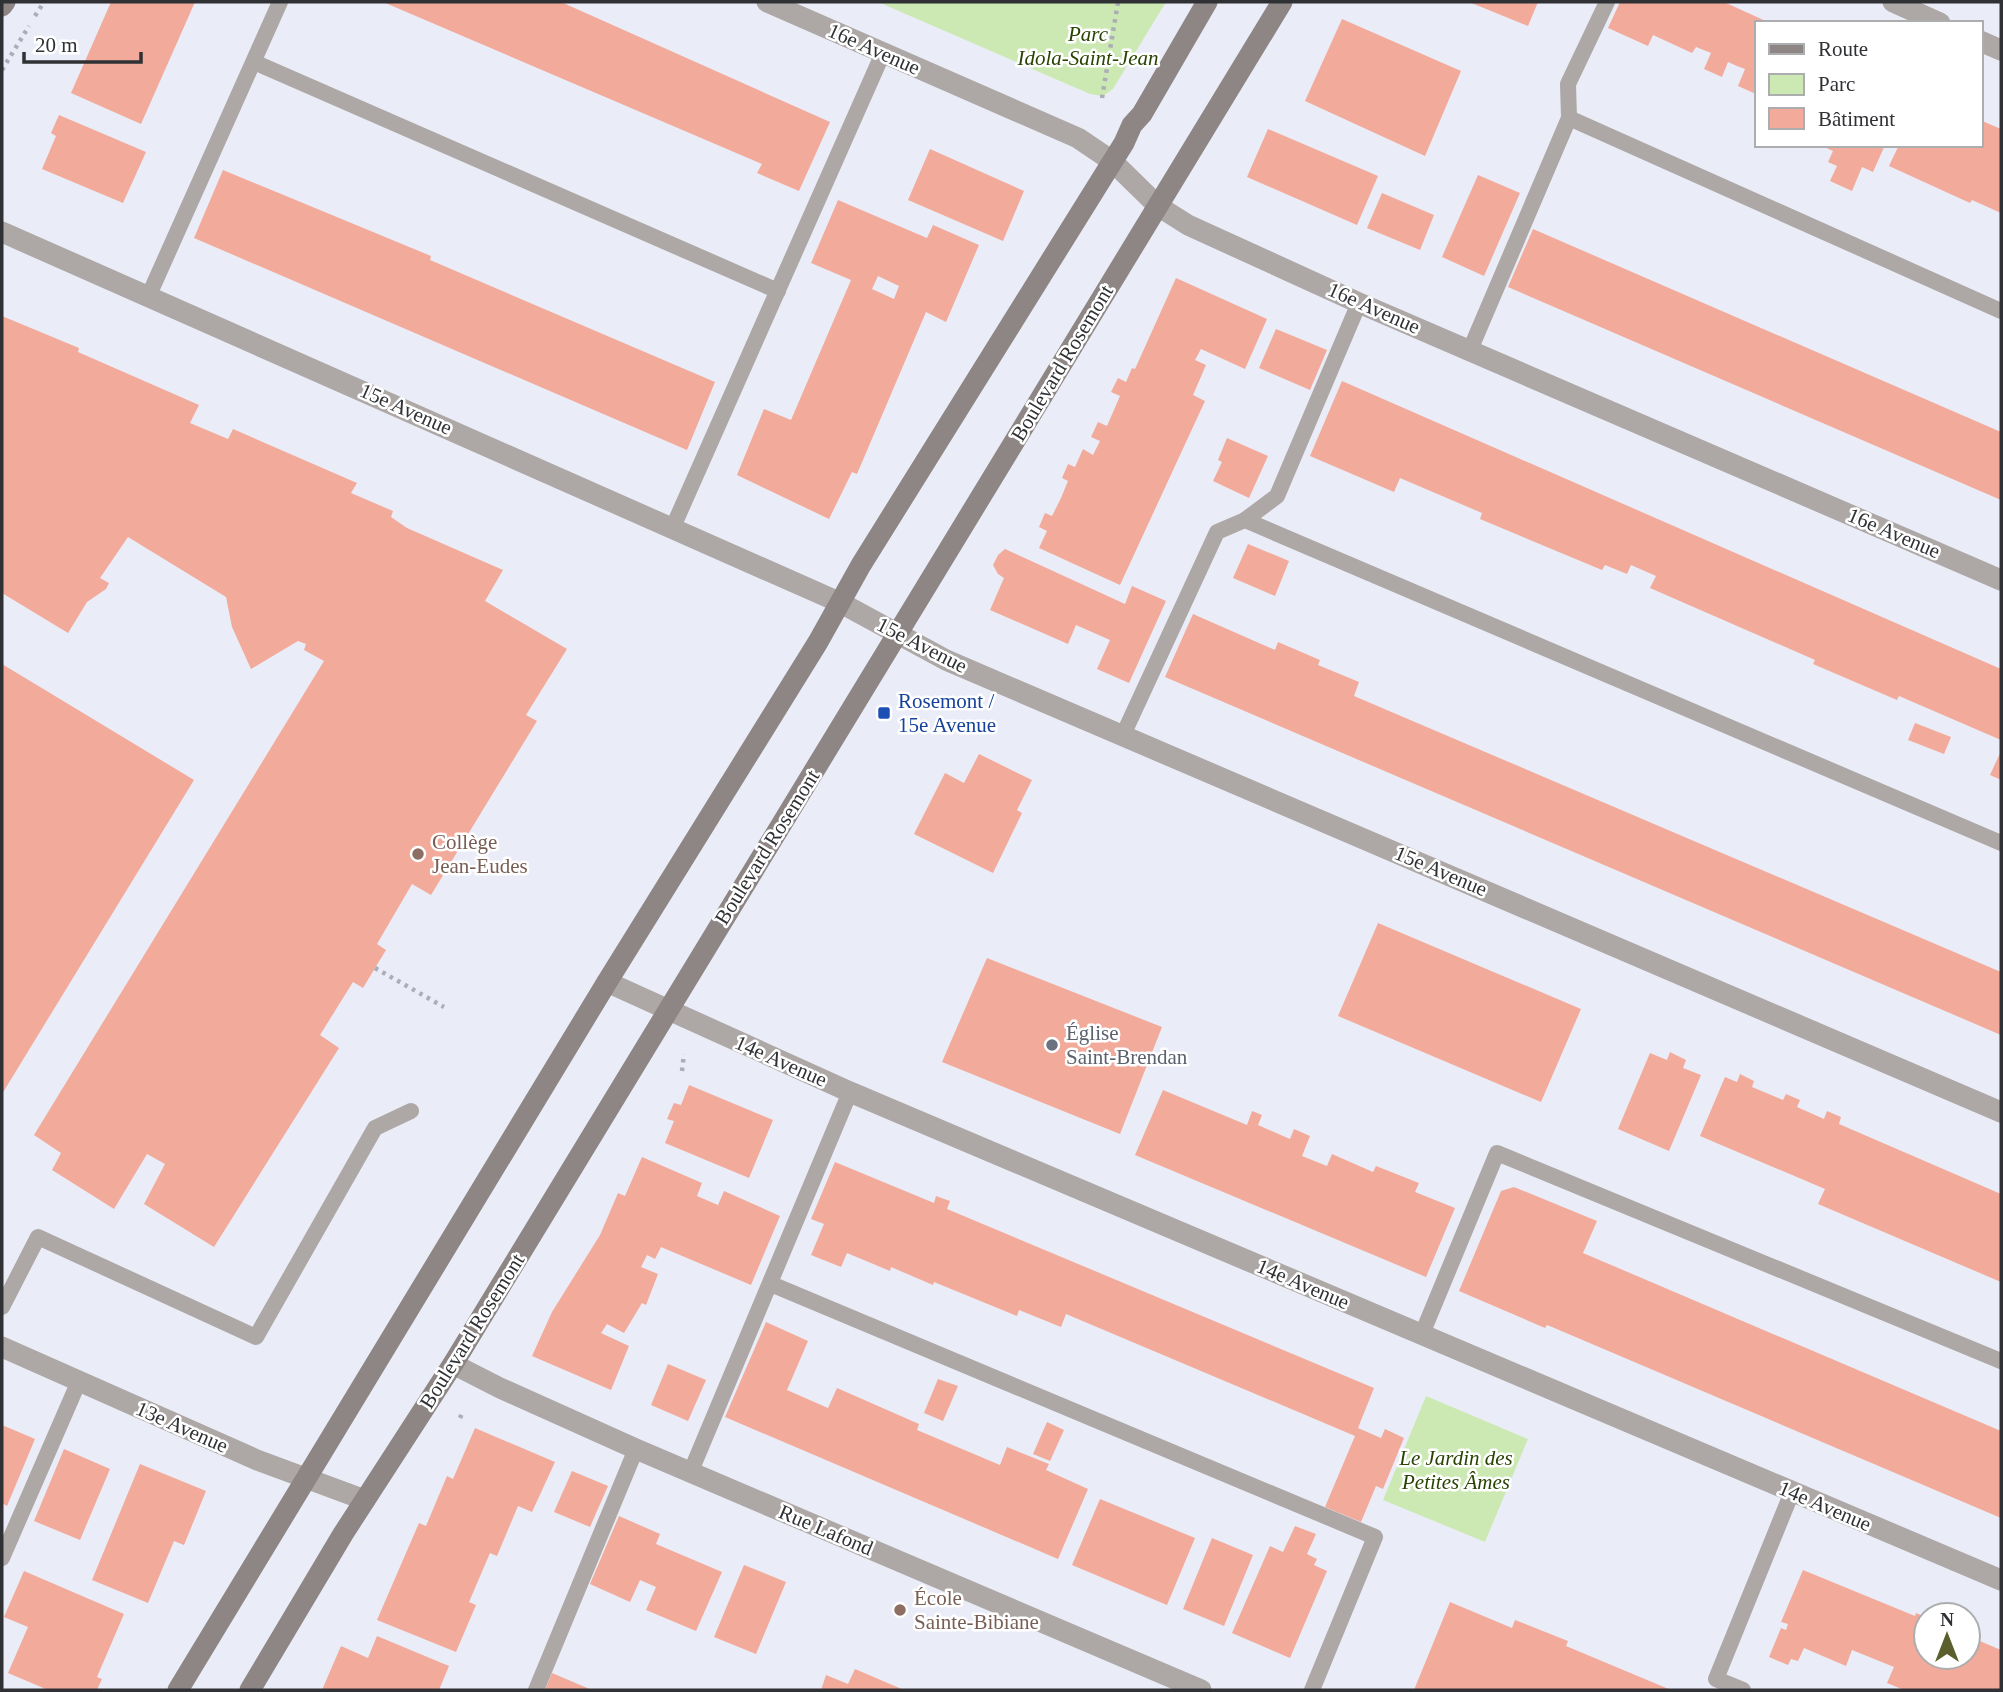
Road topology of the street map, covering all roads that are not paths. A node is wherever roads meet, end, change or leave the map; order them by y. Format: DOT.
graph roads {
  1 [pos="5,2"];
  2 [pos="280,2"];
  3 [pos="767,2"];
  4 [pos="1207,2"];
  5 [pos="1282,2"];
  6 [pos="1607,2"];
  7 [pos="1893,2"];
  8 [pos="2,6"];
  9 [pos="1936,21"];
  10 [pos="1982,42"];
  11 [pos="2001,50"];
  12 [pos="883,53"];
  13 [pos="254,62"];
  14 [pos="1569,118"];
  15 [pos="1112,161"];
  16 [pos="1158,206"];
  17 [pos="2,232"];
  18 [pos="778,291"];
  19 [pos="149,295"];
  20 [pos="1359,303"];
  21 [pos="2001,311"];
  22 [pos="1470,350"];
  23 [pos="1245,520"];
  24 [pos="673,527"];
  25 [pos="2001,580"];
  26 [pos="841,603"];
  27 [pos="896,633"];
  28 [pos="1123,735"];
  29 [pos="2001,843"];
  30 [pos="607,982"];
  31 [pos="667,1010"];
  32 [pos="850,1092"];
  33 [pos="411,1111"];
  34 [pos="2001,1112"];
  35 [pos="771,1284"];
  36 [pos="2,1307"];
  37 [pos="1422,1334"];
  38 [pos="2,1347"];
  39 [pos="2001,1362"];
  40 [pos="453,1364"];
  41 [pos="79,1381"];
  42 [pos="636,1449"];
  43 [pos="691,1471"];
  44 [pos="306,1478"];
  45 [pos="1792,1492"];
  46 [pos="365,1500"];
  47 [pos="2,1558"];
  48 [pos="2001,1580"];
  49 [pos="178,1690"];
  50 [pos="250,1690"];
  51 [pos="536,1690"];
  52 [pos="1201,1690"];
  53 [pos="1312,1690"];
  54 [pos="1743,1690"];
  1 -- 8 [label="main road"];
  2 -- 13 [label="lane"];
  3 -- 12 [label="street, 16e Avenue"];
  4 -- 15 [label="main road"];
  5 -- 16 [label="main road, Boulevard Rosemont"];
  6 -- 14 [label="lane"];
  7 -- 9 [label="street"];
  10 -- 11 [label="street"];
  12 -- 15 [label="street, 16e Avenue"];
  12 -- 18 [label="lane"];
  13 -- 18 [label="lane"];
  13 -- 19 [label="lane"];
  14 -- 21 [label="lane"];
  14 -- 22 [label="lane"];
  15 -- 16 [label="street, 16e Avenue"];
  15 -- 26 [label="main road"];
  16 -- 20 [label="street, 16e Avenue"];
  16 -- 27 [label="main road, Boulevard Rosemont"];
  17 -- 19 [label="street, 15e Avenue"];
  18 -- 24 [label="lane"];
  19 -- 24 [label="street, 15e Avenue"];
  20 -- 22 [label="street, 16e Avenue"];
  20 -- 23 [label="lane"];
  22 -- 25 [label="street, 16e Avenue"];
  23 -- 28 [label="lane"];
  23 -- 29 [label="lane"];
  24 -- 26 [label="street, 15e Avenue"];
  26 -- 27 [label="street, 15e Avenue"];
  26 -- 30 [label="main road"];
  27 -- 28 [label="street, 15e Avenue"];
  27 -- 31 [label="main road, Boulevard Rosemont"];
  28 -- 34 [label="street, 15e Avenue"];
  30 -- 31 [label="street, 14e Avenue"];
  30 -- 44 [label="main road"];
  31 -- 32 [label="street, 14e Avenue"];
  31 -- 40 [label="main road, Boulevard Rosemont"];
  32 -- 35 [label="lane"];
  32 -- 37 [label="street, 14e Avenue"];
  33 -- 36 [label="lane"];
  35 -- 43 [label="lane"];
  35 -- 53 [label="lane"];
  37 -- 39 [label="lane"];
  37 -- 45 [label="street, 14e Avenue"];
  38 -- 41 [label="street, 13e Avenue"];
  40 -- 42 [label="street, Rue Lafond"];
  40 -- 46 [label="main road, Boulevard Rosemont"];
  41 -- 44 [label="street, 13e Avenue"];
  41 -- 47 [label="lane"];
  42 -- 43 [label="street, Rue Lafond"];
  42 -- 51 [label="lane"];
  43 -- 52 [label="street, Rue Lafond"];
  44 -- 46 [label="street, 13e Avenue"];
  44 -- 49 [label="main road"];
  45 -- 48 [label="street, 14e Avenue"];
  45 -- 54 [label="lane"];
  46 -- 50 [label="main road, Boulevard Rosemont"];
}
